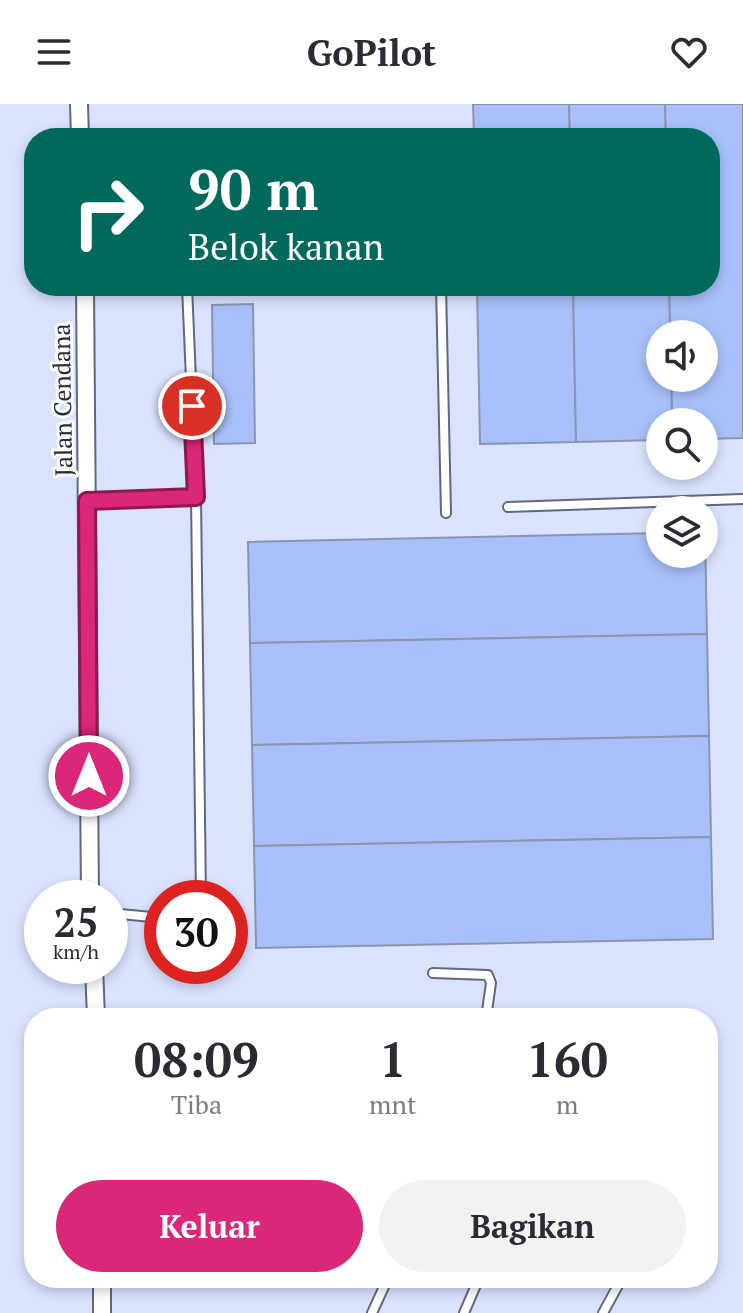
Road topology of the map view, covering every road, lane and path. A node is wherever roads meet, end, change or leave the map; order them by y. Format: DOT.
graph roads {
  1 [pos="79,104"];
  2 [pos="80,128"];
  3 [pos="85,296"];
  4 [pos="187,296"];
  5 [pos="441,296"];
  6 [pos="196,497"];
  7 [pos="743,499"];
  8 [pos="87,501"];
  9 [pos="508,507"];
  10 [pos="446,513"];
  11 [pos="90,880"];
  12 [pos="201,880"];
  13 [pos="433,973"];
  14 [pos="95,984"];
  15 [pos="96,1008"];
  16 [pos="487,1008"];
  17 [pos="102,1288"];
  18 [pos="383,1288"];
  19 [pos="475,1288"];
  20 [pos="617,1288"];
  21 [pos="102,1313"];
  22 [pos="372,1313"];
  23 [pos="464,1313"];
  24 [pos="603,1313"];
  1 -- 2 [label="street"];
  3 -- 8 [label="street, Jalan Cendana"];
  4 -- 6 [label="lane"];
  5 -- 10 [label="lane"];
  6 -- 8 [label="lane"];
  6 -- 12 [label="lane"];
  7 -- 9 [label="lane"];
  8 -- 11 [label="street, Jalan Cendana"];
  13 -- 16 [label="lane"];
  14 -- 15 [label="street"];
  17 -- 21 [label="street"];
  18 -- 22 [label="lane"];
  19 -- 23 [label="lane"];
  20 -- 24 [label="lane"];
}
